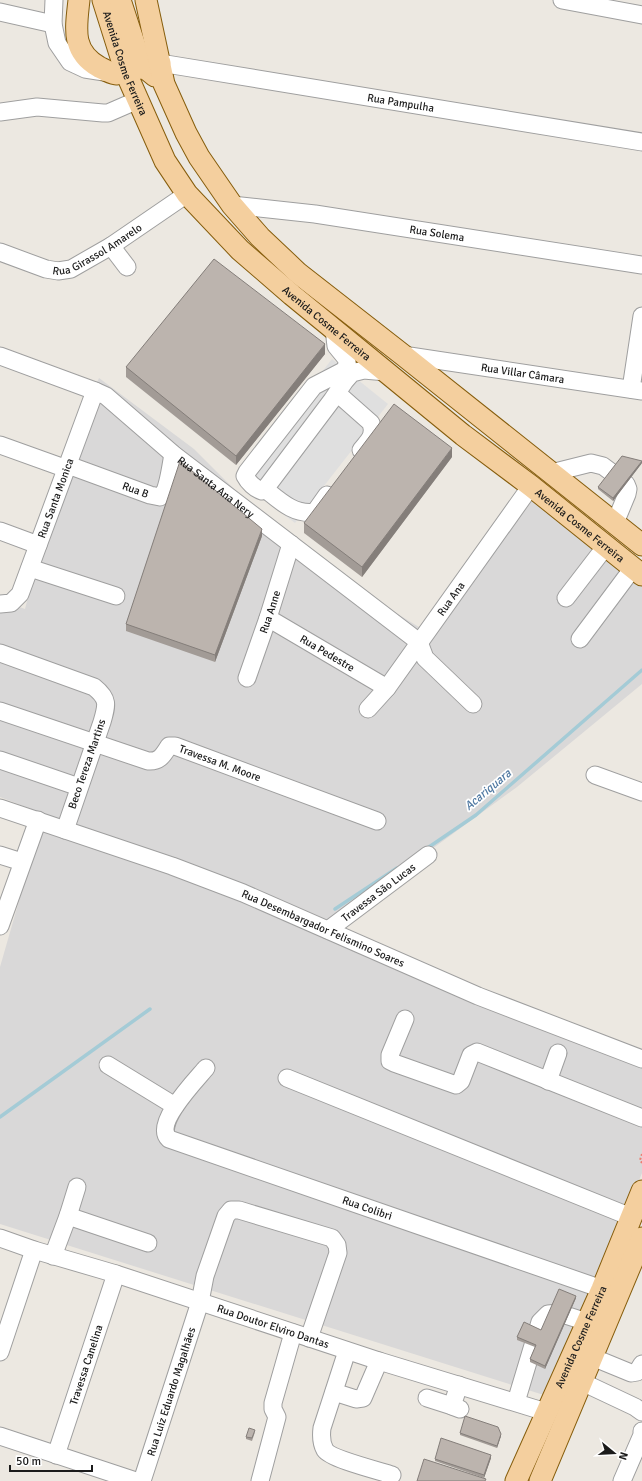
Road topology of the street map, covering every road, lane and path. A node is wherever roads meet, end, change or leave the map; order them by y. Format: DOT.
graph roads {
  1 [pos="1,0"];
  2 [pos="79,0"];
  3 [pos="103,0"];
  4 [pos="120,0"];
  5 [pos="146,0"];
  6 [pos="562,0"];
  7 [pos="0,12"];
  8 [pos="53,12"];
  9 [pos="642,15"];
  10 [pos="135,69"];
  11 [pos="138,100"];
  12 [pos="0,112"];
  13 [pos="642,142"];
  14 [pos="187,194"];
  15 [pos="232,205"];
  16 [pos="111,246"];
  17 [pos="0,252"];
  18 [pos="642,265"];
  19 [pos="127,267"];
  20 [pos="642,316"];
  21 [pos="334,329"];
  22 [pos="403,355"];
  23 [pos="0,356"];
  24 [pos="386,372"];
  25 [pos="637,390"];
  26 [pos="95,391"];
  27 [pos="337,393"];
  28 [pos="0,445"];
  29 [pos="173,454"];
  30 [pos="353,461"];
  31 [pos="68,467"];
  32 [pos="611,472"];
  33 [pos="551,473"];
  34 [pos="339,480"];
  35 [pos="626,484"];
  36 [pos="531,486"];
  37 [pos="266,489"];
  38 [pos="615,523"];
  39 [pos="0,531"];
  40 [pos="291,544"];
  41 [pos="38,545"];
  42 [pos="642,545"];
  43 [pos="606,546"];
  44 [pos="30,568"];
  45 [pos="637,572"];
  46 [pos="116,596"];
  47 [pos="566,598"];
  48 [pos="6,604"];
  49 [pos="268,618"];
  50 [pos="580,639"];
  51 [pos="419,642"];
  52 [pos="0,653"];
  53 [pos="247,678"];
  54 [pos="387,688"];
  55 [pos="473,704"];
  56 [pos="368,709"];
  57 [pos="0,711"];
  58 [pos="95,743"];
  59 [pos="0,760"];
  60 [pos="595,775"];
  61 [pos="79,787"];
  62 [pos="642,792"];
  63 [pos="0,808"];
  64 [pos="38,820"];
  65 [pos="377,821"];
  66 [pos="65,830"];
  67 [pos="0,855"];
  68 [pos="428,855"];
  69 [pos="22,862"];
  70 [pos="4,903"];
  71 [pos="0,926"];
  72 [pos="328,930"];
  73 [pos="405,1018"];
  74 [pos="558,1054"];
  75 [pos="642,1059"];
  76 [pos="108,1065"];
  77 [pos="206,1068"];
  78 [pos="287,1078"];
  79 [pos="548,1081"];
  80 [pos="175,1106"];
  81 [pos="642,1118"];
  82 [pos="642,1154"];
  83 [pos="642,1163"];
  84 [pos="77,1187"];
  85 [pos="642,1191"];
  86 [pos="68,1216"];
  87 [pos="631,1217"];
  88 [pos="0,1238"];
  89 [pos="642,1238"];
  90 [pos="148,1243"];
  91 [pos="34,1250"];
  92 [pos="53,1256"];
  93 [pos="116,1274"];
  94 [pos="602,1289"];
  95 [pos="200,1302"];
  96 [pos="587,1322"];
  97 [pos="301,1335"];
  98 [pos="347,1351"];
  99 [pos="0,1352"];
  100 [pos="379,1361"];
  101 [pos="642,1364"];
  102 [pos="587,1370"];
  103 [pos="458,1385"];
  104 [pos="334,1392"];
  105 [pos="427,1398"];
  106 [pos="642,1400"];
  107 [pos="516,1402"];
  108 [pos="546,1412"];
  109 [pos="642,1412"];
  110 [pos="642,1430"];
  111 [pos="642,1435"];
  112 [pos="0,1436"];
  113 [pos="56,1455"];
  114 [pos="392,1475"];
  115 [pos="136,1481"];
  116 [pos="142,1481"];
  117 [pos="260,1481"];
  118 [pos="516,1481"];
  119 [pos="540,1481"];
  120 [pos="622,1481"];
  1 -- 8 [label="street"];
  2 -- 10 [label="main road"];
  3 -- 10 [label="main road, Avenida Cosme Ferreira"];
  4 -- 10 [label="main road"];
  5 -- 10 [label="main road, Avenida Cosme Ferreira"];
  6 -- 9 [label="street"];
  7 -- 8 [label="street"];
  8 -- 10 [label="street, Rua Pampulha"];
  10 -- 11 [label="main road, Avenida Cosme Ferreira"];
  10 -- 13 [label="street, Rua Pampulha"];
  10 -- 15 [label="main road, Avenida Cosme Ferreira"];
  11 -- 12 [label="street"];
  11 -- 14 [label="main road, Avenida Cosme Ferreira"];
  14 -- 16 [label="street, Rua Girassol Amarelo"];
  14 -- 21 [label="main road, Avenida Cosme Ferreira"];
  15 -- 18 [label="street, Rua Solema"];
  15 -- 22 [label="main road, Avenida Cosme Ferreira"];
  16 -- 17 [label="street, Rua Girassol Amarelo"];
  16 -- 19 [label="street"];
  20 -- 25 [label="street"];
  21 -- 24 [label="main road, Avenida Cosme Ferreira"];
  21 -- 37 [label="street"];
  22 -- 25 [label="street, Rua Villar Câmara"];
  22 -- 33 [label="main road, Avenida Cosme Ferreira"];
  23 -- 26 [label="street, Rua Santa Ana Nery"];
  24 -- 27 [label="street"];
  24 -- 36 [label="main road, Avenida Cosme Ferreira"];
  26 -- 29 [label="street, Rua Santa Ana Nery"];
  26 -- 31 [label="street, Rua Santa Monica"];
  27 -- 30 [label="street"];
  27 -- 37 [label="street"];
  28 -- 31 [label="street"];
  29 -- 31 [label="street, Rua B"];
  29 -- 40 [label="street, Rua Santa Ana Nery"];
  31 -- 41 [label="street, Rua Santa Monica"];
  32 -- 33 [label="street"];
  33 -- 38 [label="main road, Avenida Cosme Ferreira"];
  34 -- 37 [label="street"];
  35 -- 38 [label="street"];
  36 -- 43 [label="main road, Avenida Cosme Ferreira"];
  36 -- 51 [label="street, Rua Ana"];
  38 -- 42 [label="main road, Avenida Cosme Ferreira"];
  39 -- 41 [label="street"];
  40 -- 49 [label="street, Rua Anne"];
  40 -- 51 [label="street, Rua Santa Ana Nery"];
  41 -- 44 [label="street, Rua Santa Monica"];
  43 -- 45 [label="main road, Avenida Cosme Ferreira"];
  43 -- 47 [label="street"];
  44 -- 46 [label="street"];
  44 -- 48 [label="street, Rua Santa Monica"];
  45 -- 50 [label="street"];
  49 -- 53 [label="street, Rua Anne"];
  49 -- 54 [label="street, Rua Pedestre"];
  51 -- 54 [label="street, Rua Ana"];
  51 -- 55 [label="street"];
  52 -- 58 [label="street, Beco Tereza Martins"];
  54 -- 56 [label="street, Rua Ana"];
  57 -- 58 [label="street, Travessa M. Moore"];
  58 -- 61 [label="street, Beco Tereza Martins"];
  58 -- 65 [label="street, Travessa M. Moore"];
  59 -- 61 [label="street"];
  60 -- 62 [label="street"];
  61 -- 66 [label="street, Beco Tereza Martins"];
  63 -- 64 [label="street, Rua Desembargador Felismino Soares"];
  64 -- 66 [label="street, Rua Desembargador Felismino Soares"];
  64 -- 69 [label="street"];
  66 -- 72 [label="street, Rua Desembargador Felismino Soares"];
  67 -- 69 [label="street"];
  68 -- 72 [label="street, Travessa São Lucas"];
  69 -- 70 [label="street"];
  70 -- 71 [label="street"];
  72 -- 75 [label="street, Rua Desembargador Felismino Soares"];
  73 -- 79 [label="street"];
  74 -- 79 [label="street"];
  76 -- 80 [label="street"];
  77 -- 80 [label="street, Rua Colibri"];
  78 -- 87 [label="street"];
  79 -- 81 [label="street"];
  80 -- 94 [label="street, Rua Colibri"];
  82 -- 83 [label="path"];
  84 -- 86 [label="street"];
  85 -- 87 [label="main road, Avenida Cosme Ferreira"];
  86 -- 90 [label="street"];
  86 -- 92 [label="street"];
  87 -- 94 [label="main road, Avenida Cosme Ferreira"];
  88 -- 91 [label="street, Rua Doutor Elviro Dantas"];
  89 -- 102 [label="main road, Avenida Cosme Ferreira"];
  91 -- 92 [label="street, Rua Doutor Elviro Dantas"];
  91 -- 99 [label="street"];
  92 -- 93 [label="street, Rua Doutor Elviro Dantas"];
  93 -- 95 [label="street, Rua Doutor Elviro Dantas"];
  93 -- 113 [label="street, Travessa Canelina"];
  94 -- 96 [label="main road, Avenida Cosme Ferreira"];
  95 -- 97 [label="street, Rua Doutor Elviro Dantas"];
  95 -- 97 [label="street, Rua Luiz Eduardo Magalhães"];
  95 -- 116 [label="street, Rua Luiz Eduardo Magalhães"];
  96 -- 107 [label="street"];
  96 -- 108 [label="main road, Avenida Cosme Ferreira"];
  97 -- 98 [label="street, Rua Doutor Elviro Dantas"];
  97 -- 117 [label="street"];
  98 -- 100 [label="street, Rua Doutor Elviro Dantas"];
  98 -- 104 [label="street"];
  100 -- 103 [label="street, Rua Doutor Elviro Dantas"];
  100 -- 104 [label="street"];
  101 -- 102 [label="street"];
  102 -- 106 [label="street"];
  102 -- 109 [label="street"];
  102 -- 119 [label="main road, Avenida Cosme Ferreira"];
  103 -- 105 [label="street"];
  103 -- 107 [label="street, Rua Doutor Elviro Dantas"];
  104 -- 114 [label="street"];
  107 -- 108 [label="street, Rua Doutor Elviro Dantas"];
  108 -- 118 [label="main road, Avenida Cosme Ferreira"];
  110 -- 111 [label="street"];
  111 -- 120 [label="street"];
  112 -- 113 [label="street"];
  113 -- 115 [label="street"];
}
